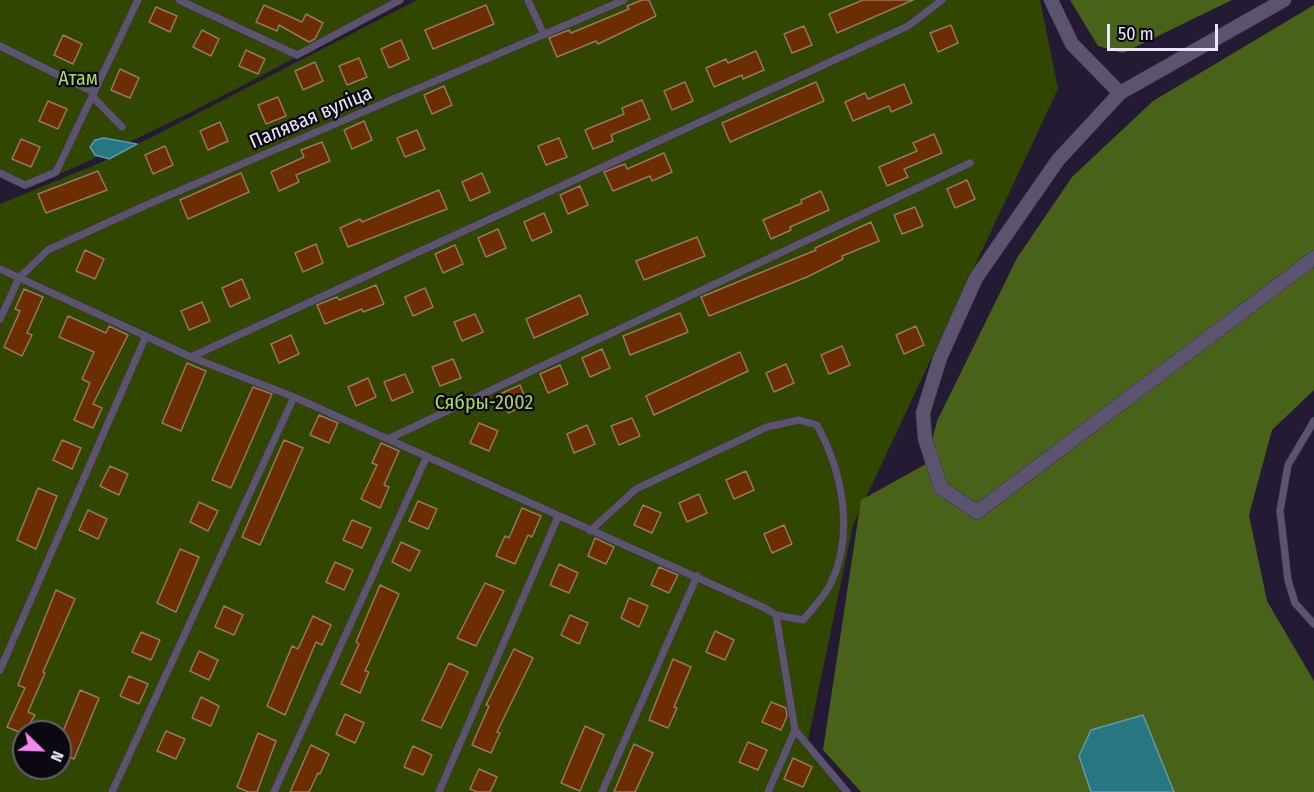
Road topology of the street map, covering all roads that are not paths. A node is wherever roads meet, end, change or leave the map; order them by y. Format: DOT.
graph roads {
  1 [pos="138,0"];
  2 [pos="179,0"];
  3 [pos="400,0"];
  4 [pos="528,0"];
  5 [pos="624,0"];
  6 [pos="942,0"];
  7 [pos="1051,0"];
  8 [pos="1284,0"];
  9 [pos="544,35"];
  10 [pos="0,46"];
  11 [pos="93,92"];
  12 [pos="1120,93"];
  13 [pos="122,127"];
  14 [pos="970,163"];
  15 [pos="0,173"];
  16 [pos="1314,258"];
  17 [pos="0,269"];
  18 [pos="19,278"];
  19 [pos="0,320"];
  20 [pos="146,336"];
  21 [pos="191,357"];
  22 [pos="294,397"];
  23 [pos="1314,422"];
  24 [pos="388,439"];
  25 [pos="427,456"];
  26 [pos="558,517"];
  27 [pos="590,531"];
  28 [pos="697,576"];
  29 [pos="776,615"];
  30 [pos="1314,624"];
  31 [pos="0,670"];
  32 [pos="795,730"];
  33 [pos="112,792"];
  34 [pos="274,792"];
  35 [pos="439,792"];
  36 [pos="602,792"];
  37 [pos="768,792"];
  38 [pos="847,792"];
  1 -- 11 [label="lane"];
  2 -- 3 [label="lane"];
  4 -- 9 [label="lane"];
  5 -- 9 [label="lane, Палявая вуліца"];
  6 -- 21 [label="lane"];
  7 -- 12 [label="street"];
  8 -- 12 [label="street"];
  9 -- 18 [label="lane, Палявая вуліца"];
  10 -- 11 [label="lane"];
  11 -- 13 [label="lane"];
  11 -- 15 [label="lane"];
  12 -- 16 [label="street"];
  14 -- 24 [label="lane"];
  17 -- 18 [label="lane"];
  18 -- 19 [label="lane"];
  18 -- 20 [label="lane"];
  20 -- 21 [label="lane"];
  20 -- 31 [label="lane"];
  21 -- 22 [label="lane"];
  22 -- 24 [label="lane"];
  22 -- 33 [label="lane"];
  23 -- 30 [label="lane"];
  24 -- 25 [label="lane"];
  25 -- 26 [label="lane"];
  25 -- 34 [label="lane"];
  26 -- 27 [label="lane"];
  26 -- 35 [label="lane"];
  27 -- 28 [label="lane"];
  27 -- 29 [label="lane"];
  28 -- 29 [label="lane"];
  28 -- 36 [label="lane"];
  29 -- 32 [label="lane"];
  32 -- 37 [label="lane"];
  32 -- 38 [label="lane"];
}
